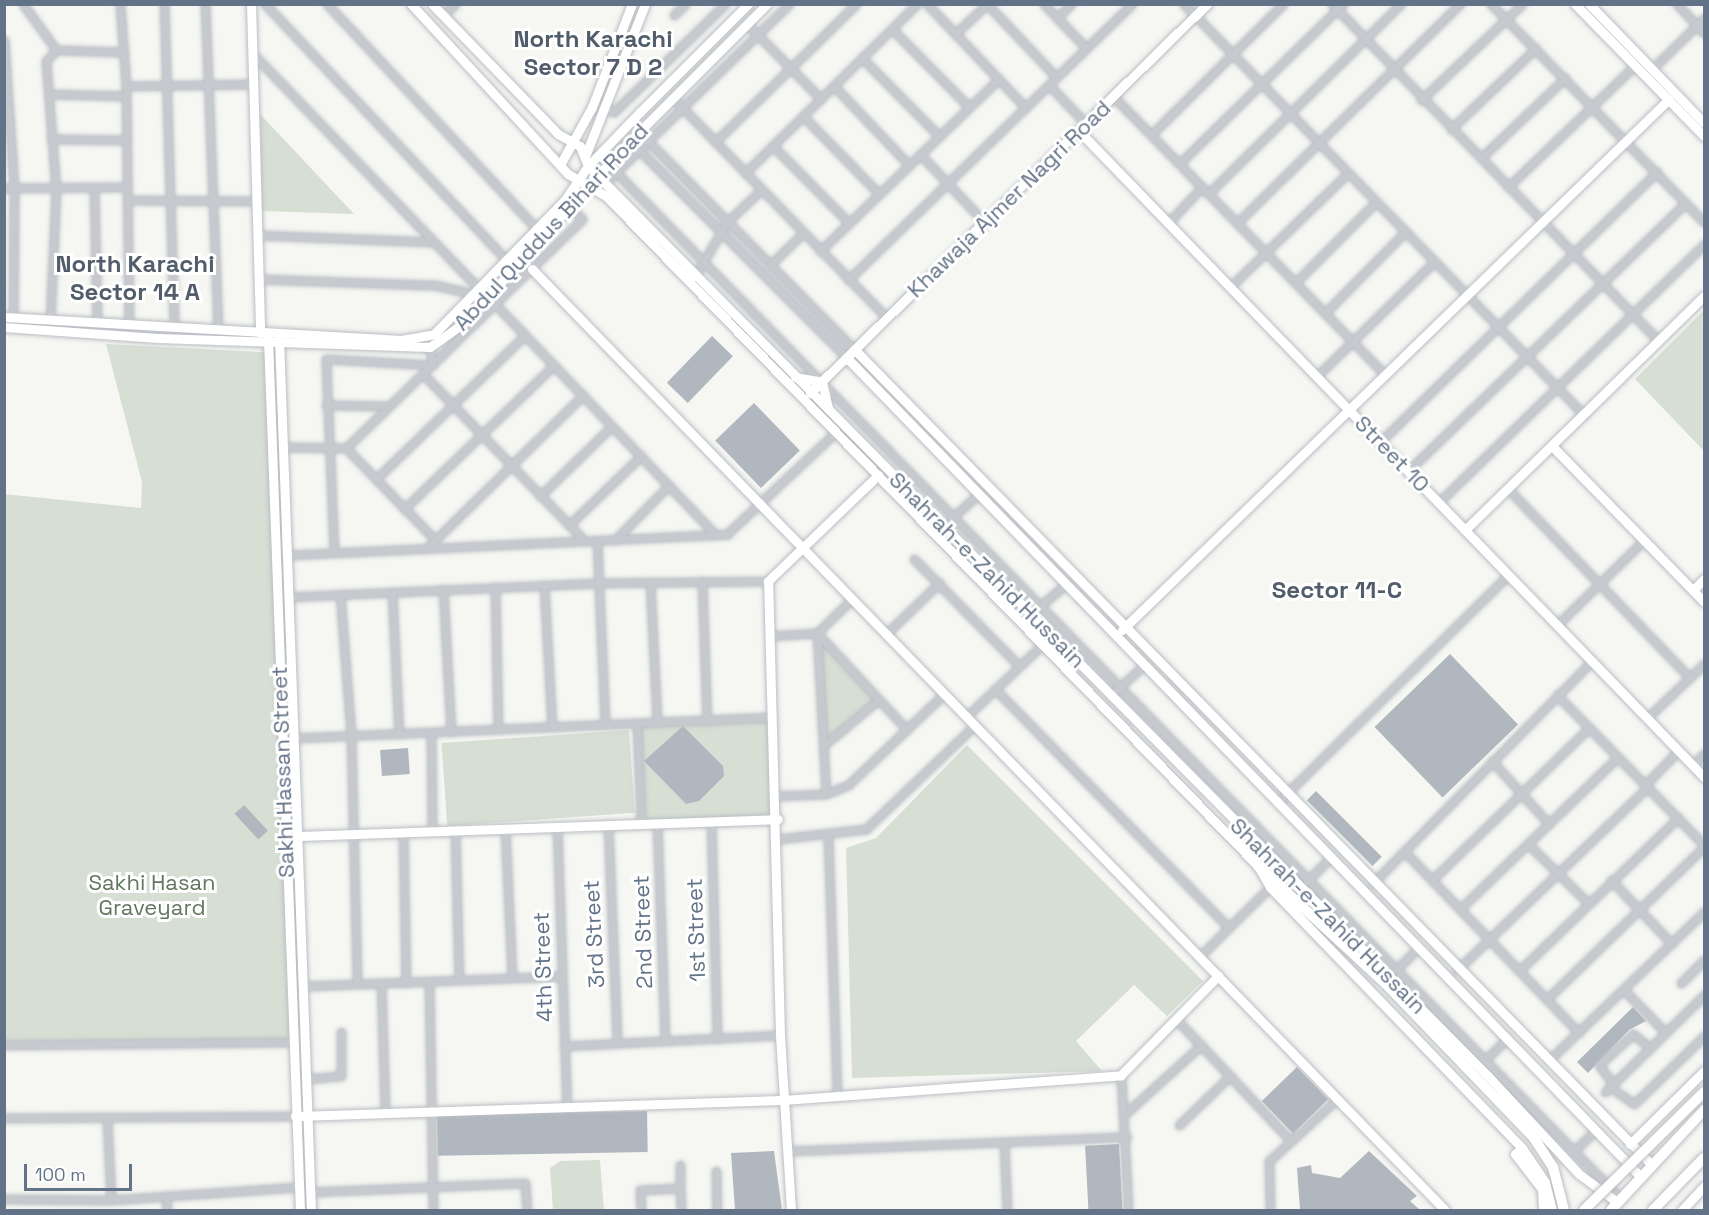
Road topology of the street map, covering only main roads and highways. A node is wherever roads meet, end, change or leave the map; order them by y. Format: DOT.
graph roads {
  1 [pos="1258,866"];
  2 [pos="1704,1092"];
  3 [pos="1704,1110"];
  4 [pos="1704,1158"];
  5 [pos="1615,1205"];
  6 [pos="1564,1210"];
  7 [pos="1584,1210"];
  8 [pos="1653,1210"];
  1 -- 6 [label="main road"];
  2 -- 7 [label="main road, bridge"];
  3 -- 5 [label="main road"];
  4 -- 8 [label="main road"];
}
